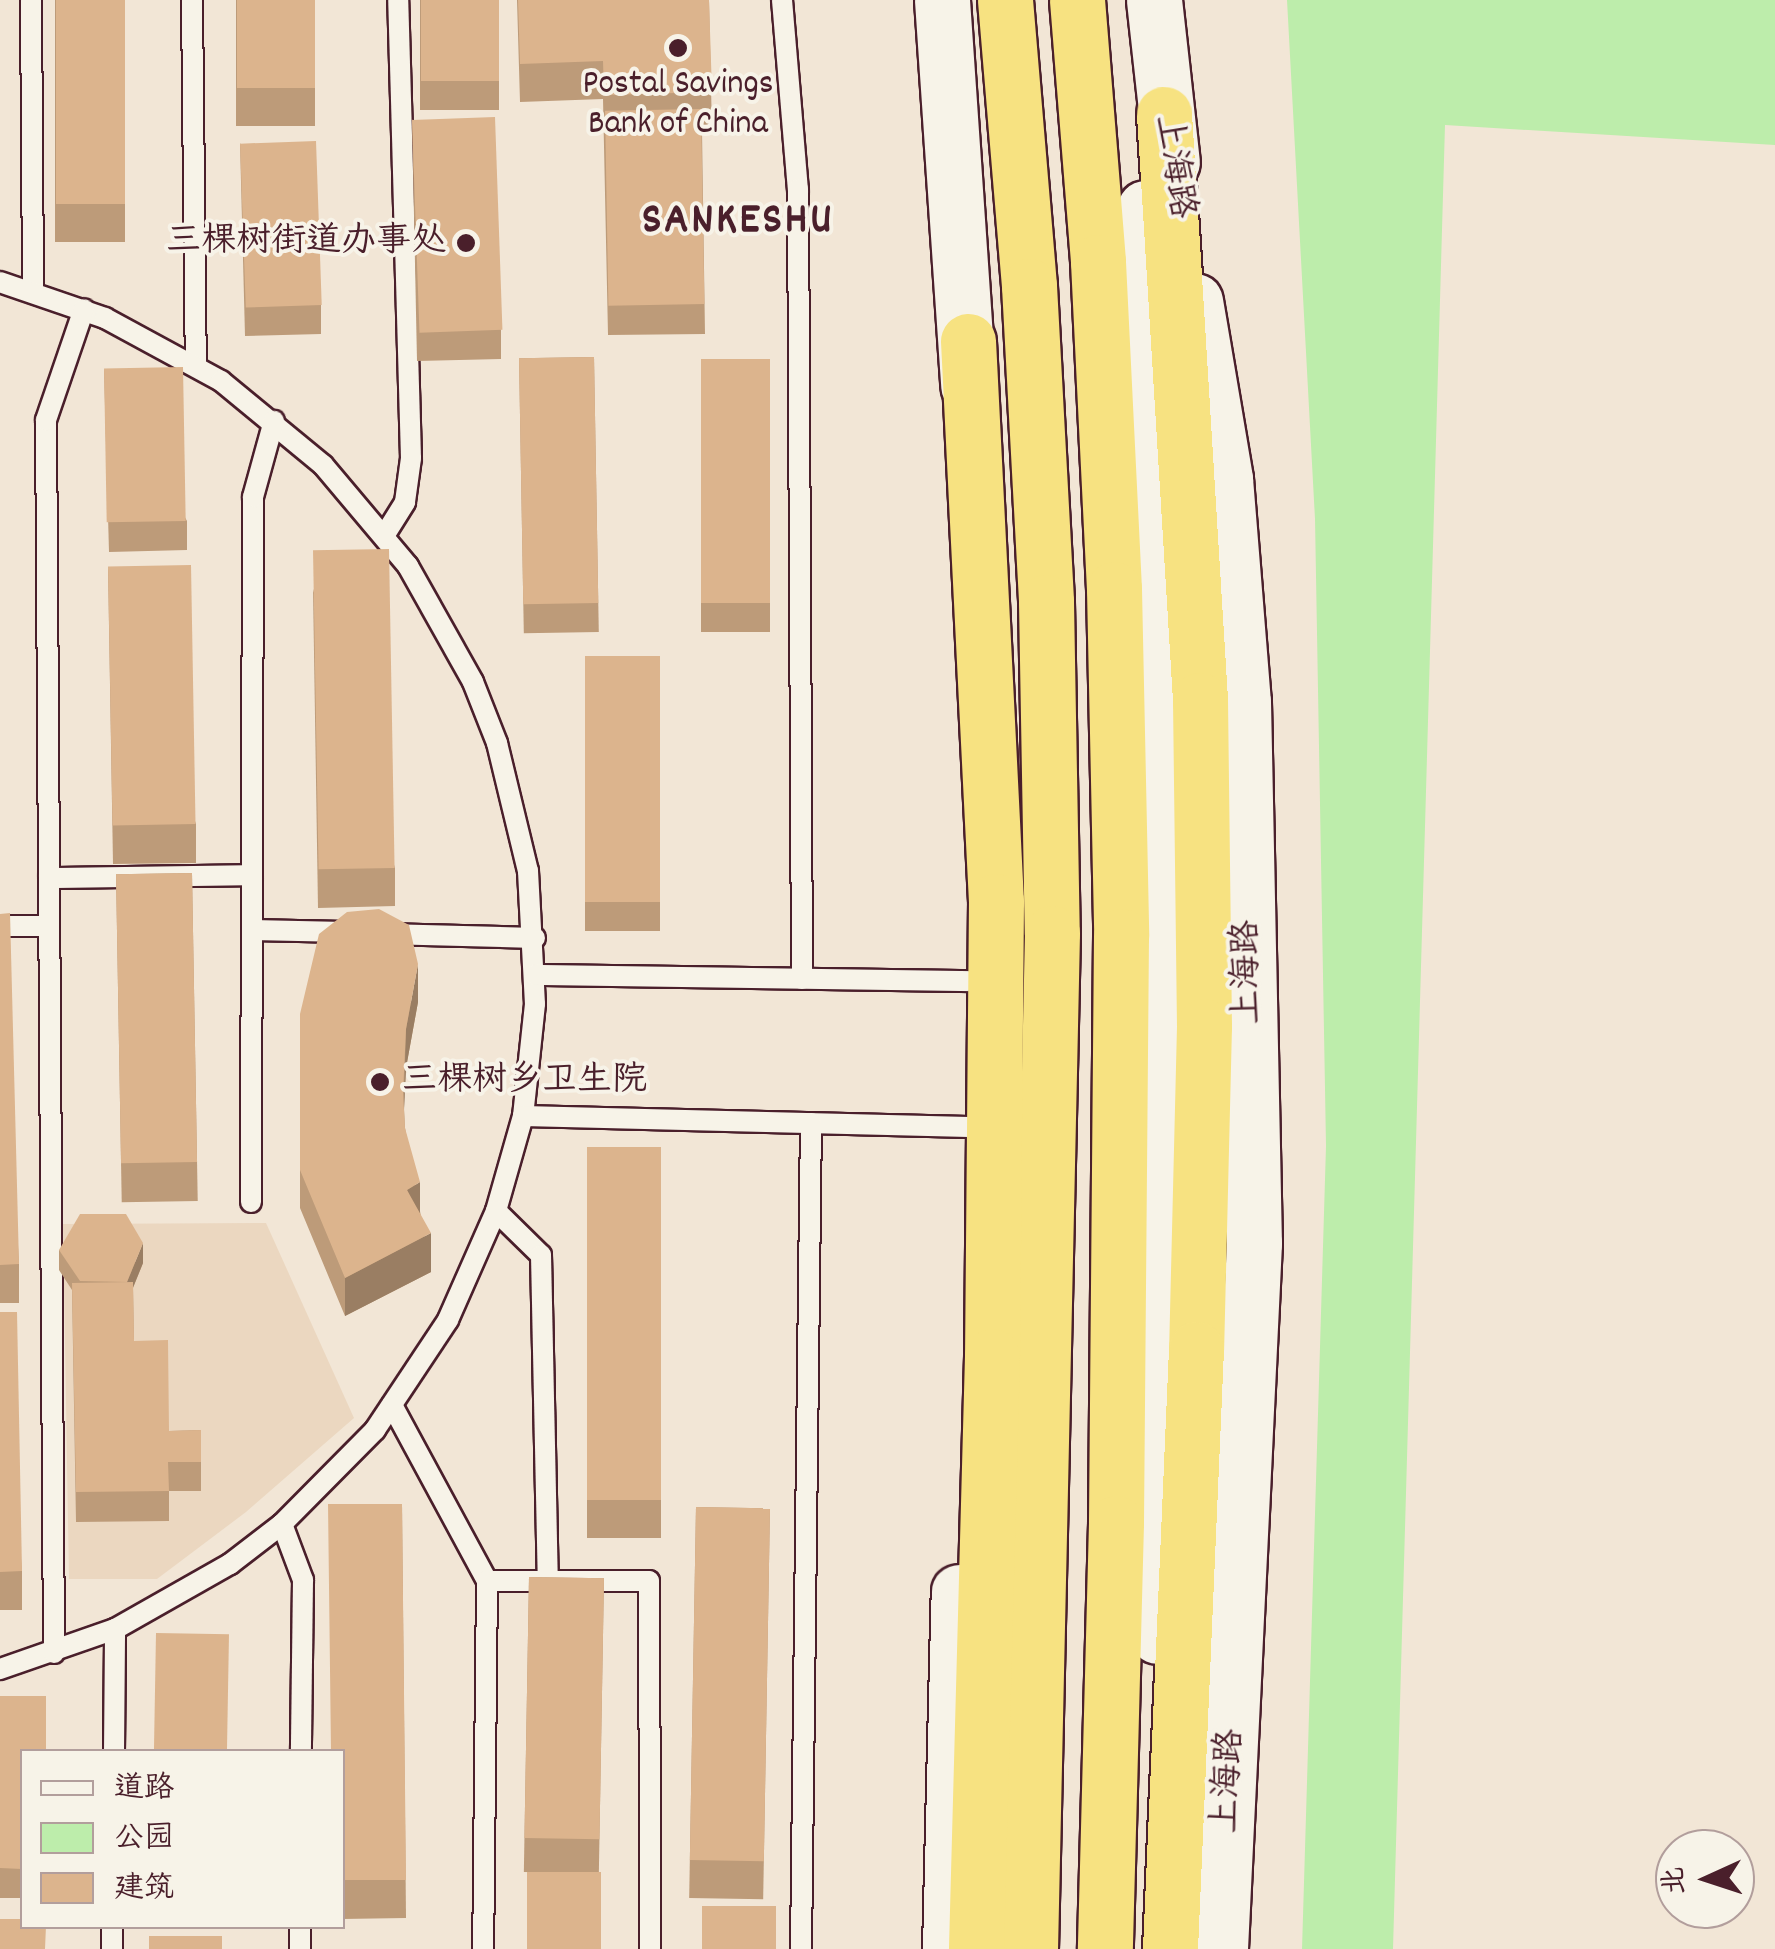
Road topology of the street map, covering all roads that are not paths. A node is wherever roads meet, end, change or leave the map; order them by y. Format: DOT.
graph roads {
  1 [pos="31,0"];
  2 [pos="192,0"];
  3 [pos="398,0"];
  4 [pos="782,0"];
  5 [pos="942,0"];
  6 [pos="1006,0"];
  7 [pos="1077,0"];
  8 [pos="1141,0"];
  9 [pos="1154,0"];
  10 [pos="1164,114"];
  11 [pos="0,282"];
  12 [pos="34,291"];
  13 [pos="84,310"];
  14 [pos="968,341"];
  15 [pos="196,366"];
  16 [pos="274,420"];
  17 [pos="384,536"];
  18 [pos="252,876"];
  19 [pos="48,878"];
  20 [pos="0,926"];
  21 [pos="49,926"];
  22 [pos="252,930"];
  23 [pos="535,938"];
  24 [pos="535,976"];
  25 [pos="802,979"];
  26 [pos="968,981"];
  27 [pos="523,1116"];
  28 [pos="812,1123"];
  29 [pos="968,1127"];
  30 [pos="251,1202"];
  31 [pos="496,1211"];
  32 [pos="392,1405"];
  33 [pos="282,1524"];
  34 [pos="488,1582"];
  35 [pos="548,1582"];
  36 [pos="115,1629"];
  37 [pos="54,1654"];
  38 [pos="0,1669"];
  39 [pos="114,1749"];
  40 [pos="302,1749"];
  41 [pos="483,1949"];
  42 [pos="650,1949"];
  43 [pos="801,1949"];
  44 [pos="950,1949"];
  45 [pos="976,1949"];
  46 [pos="1030,1949"];
  47 [pos="1105,1949"];
  48 [pos="1149,1949"];
  49 [pos="1170,1949"];
  50 [pos="1220,1949"];
  1 -- 12 [label="lane"];
  2 -- 15 [label="lane"];
  3 -- 17 [label="lane"];
  4 -- 25 [label="lane"];
  5 -- 14 [label="main road"];
  6 -- 46 [label="highway"];
  7 -- 47 [label="highway"];
  8 -- 48 [label="main road, 上海路"];
  9 -- 10 [label="main road, 上海路"];
  10 -- 49 [label="highway"];
  10 -- 50 [label="main road, 上海路"];
  11 -- 12 [label="lane"];
  12 -- 13 [label="lane"];
  13 -- 15 [label="lane"];
  13 -- 19 [label="lane"];
  14 -- 26 [label="main road"];
  14 -- 45 [label="highway"];
  15 -- 16 [label="lane"];
  16 -- 17 [label="lane"];
  16 -- 18 [label="lane"];
  17 -- 23 [label="lane"];
  18 -- 19 [label="lane"];
  18 -- 22 [label="lane"];
  19 -- 21 [label="lane"];
  20 -- 21 [label="lane"];
  21 -- 37 [label="lane"];
  22 -- 23 [label="lane"];
  22 -- 30 [label="lane"];
  23 -- 24 [label="lane"];
  24 -- 25 [label="lane"];
  24 -- 27 [label="lane"];
  25 -- 26 [label="lane"];
  26 -- 29 [label="main road"];
  27 -- 28 [label="lane"];
  27 -- 31 [label="lane"];
  28 -- 29 [label="lane"];
  28 -- 43 [label="lane"];
  29 -- 44 [label="main road"];
  31 -- 32 [label="lane"];
  31 -- 35 [label="lane"];
  32 -- 33 [label="lane"];
  32 -- 34 [label="lane"];
  33 -- 36 [label="lane"];
  33 -- 40 [label="lane"];
  34 -- 35 [label="lane"];
  34 -- 41 [label="lane"];
  35 -- 42 [label="lane"];
  36 -- 37 [label="lane"];
  36 -- 39 [label="lane"];
  37 -- 38 [label="lane"];
}
